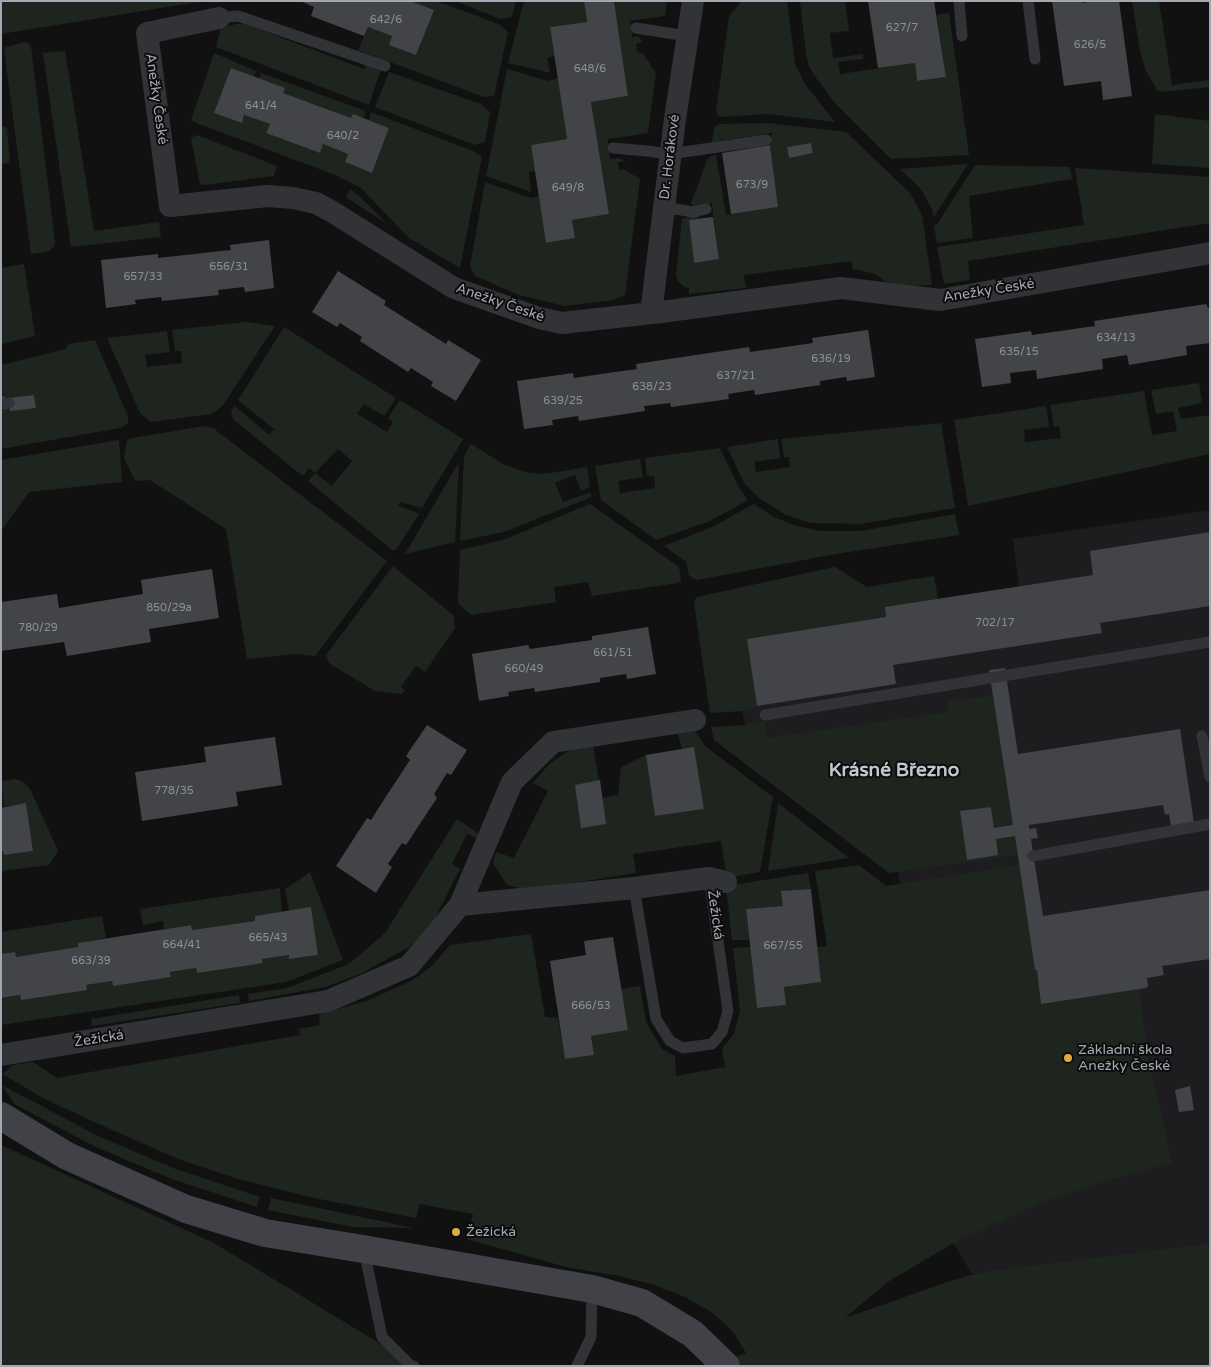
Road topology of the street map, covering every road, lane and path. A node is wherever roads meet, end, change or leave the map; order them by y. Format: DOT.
graph roads {
  1 [pos="693,1"];
  2 [pos="959,1"];
  3 [pos="1028,1"];
  4 [pos="218,18"];
  5 [pos="636,28"];
  6 [pos="687,36"];
  7 [pos="962,36"];
  8 [pos="1035,58"];
  9 [pos="385,66"];
  10 [pos="766,140"];
  11 [pos="613,148"];
  12 [pos="670,154"];
  13 [pos="664,207"];
  14 [pos="706,209"];
  15 [pos="1210,253"];
  16 [pos="651,313"];
  17 [pos="1210,642"];
  18 [pos="764,715"];
  19 [pos="695,720"];
  20 [pos="1202,736"];
  21 [pos="1210,777"];
  22 [pos="1210,824"];
  23 [pos="1033,856"];
  24 [pos="718,880"];
  25 [pos="634,888"];
  26 [pos="460,905"];
  27 [pos="1,1055"];
  28 [pos="1,1116"];
  29 [pos="363,1249"];
  30 [pos="592,1290"];
  31 [pos="414,1366"];
  32 [pos="577,1366"];
  33 [pos="726,1366"];
  1 -- 6 [label="street, Dr. Horákové"];
  2 -- 7 [label="lane"];
  3 -- 8 [label="lane"];
  4 -- 9 [label="lane, Anežky České"];
  4 -- 16 [label="street, Anežky České"];
  5 -- 6 [label="lane"];
  6 -- 12 [label="street, Dr. Horákové"];
  10 -- 12 [label="lane"];
  11 -- 12 [label="lane"];
  12 -- 13 [label="street, Dr. Horákové"];
  13 -- 14 [label="lane"];
  13 -- 16 [label="street, Dr. Horákové"];
  15 -- 16 [label="street, Anežky České"];
  17 -- 18 [label="lane"];
  19 -- 26 [label="street, Žežická"];
  20 -- 21 [label="lane"];
  22 -- 23 [label="lane"];
  24 -- 25 [label="street, Žežická"];
  24 -- 25 [label="lane, Žežická"];
  25 -- 26 [label="street, Žežická"];
  26 -- 27 [label="street, Žežická"];
  28 -- 29 [label="street"];
  29 -- 30 [label="street"];
  29 -- 31 [label="lane"];
  30 -- 32 [label="lane"];
  30 -- 33 [label="street"];
}
